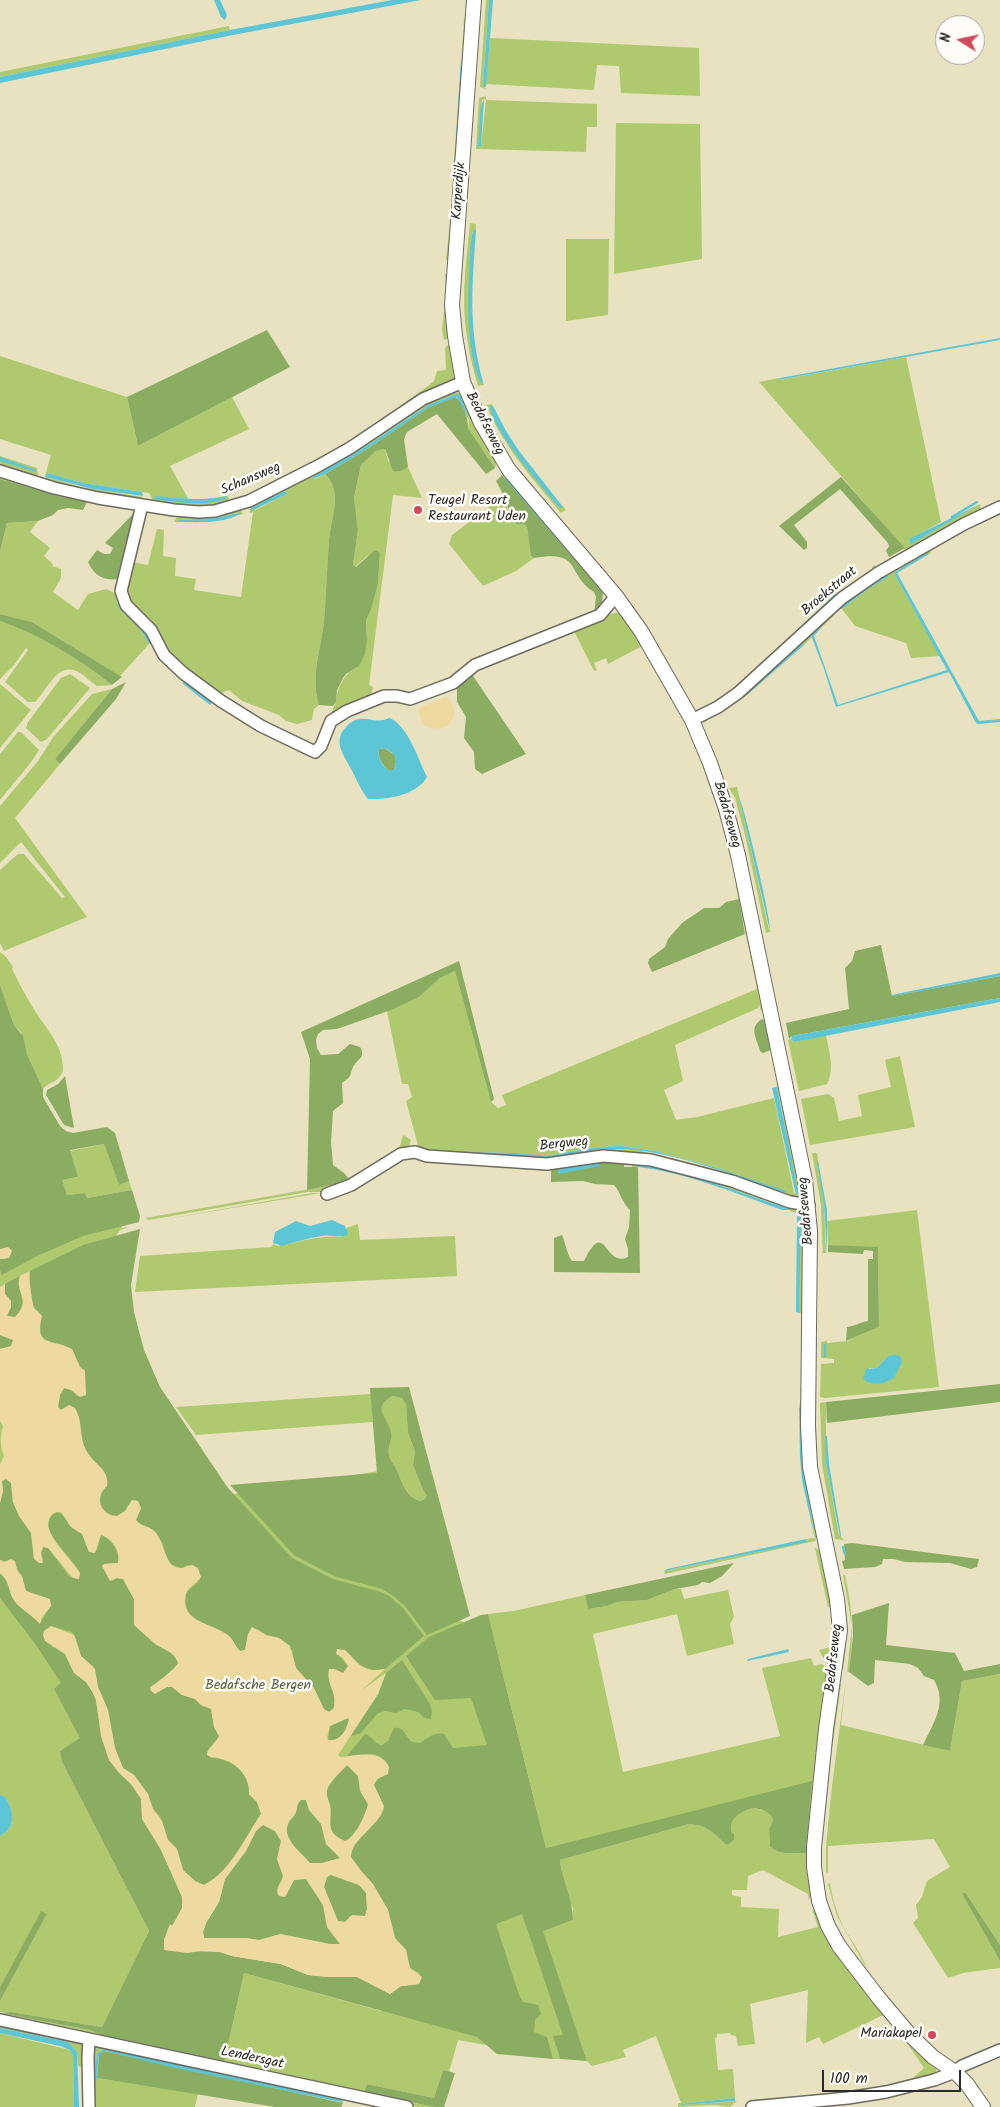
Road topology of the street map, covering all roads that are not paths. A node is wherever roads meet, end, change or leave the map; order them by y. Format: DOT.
graph roads {
  1 [pos="474,0"];
  2 [pos="463,382"];
  3 [pos="0,471"];
  4 [pos="142,505"];
  5 [pos="1000,506"];
  6 [pos="616,596"];
  7 [pos="692,720"];
  8 [pos="327,1194"];
  9 [pos="809,1204"];
  10 [pos="0,2020"];
  11 [pos="89,2040"];
  12 [pos="1000,2050"];
  13 [pos="956,2072"];
  14 [pos="88,2107"];
  15 [pos="407,2107"];
  16 [pos="752,2107"];
  17 [pos="983,2107"];
  1 -- 2 [label="street, Karperdijk"];
  2 -- 4 [label="street, Schansweg"];
  2 -- 6 [label="street, Bedafseweg"];
  3 -- 4 [label="street, Schansweg"];
  4 -- 6 [label="street"];
  5 -- 7 [label="street, Broekstraat"];
  6 -- 7 [label="street, Bedafseweg"];
  7 -- 9 [label="street, Bedafseweg"];
  8 -- 9 [label="street, Bergweg"];
  9 -- 13 [label="street, Bedafseweg"];
  10 -- 11 [label="street, Lendersgat"];
  11 -- 14 [label="street"];
  11 -- 15 [label="street, Lendersgat"];
  12 -- 13 [label="street"];
  13 -- 16 [label="street"];
  13 -- 17 [label="street, Bedafseweg"];
}
